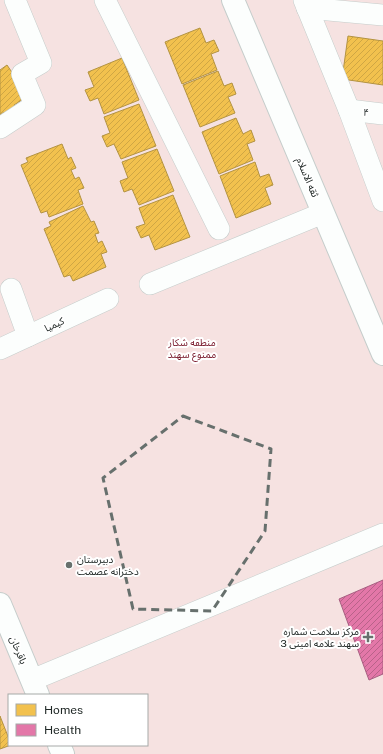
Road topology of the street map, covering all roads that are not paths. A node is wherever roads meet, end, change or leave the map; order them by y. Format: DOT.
graph roads {
  1 [pos="15,0"];
  2 [pos="106,0"];
  3 [pos="233,0"];
  4 [pos="305,4"];
  5 [pos="383,16"];
  6 [pos="349,110"];
  7 [pos="383,114"];
  8 [pos="0,128"];
  9 [pos="383,201"];
  10 [pos="323,213"];
  11 [pos="219,229"];
  12 [pos="150,284"];
  13 [pos="11,289"];
  14 [pos="108,299"];
  15 [pos="28,336"];
  16 [pos="0,349"];
  17 [pos="383,354"];
  18 [pos="383,534"];
  19 [pos="0,604"];
  20 [pos="35,687"];
  1 -- 8 [label="street"];
  2 -- 11 [label="street"];
  3 -- 10 [label="street, ثقه الاسلام"];
  4 -- 5 [label="street"];
  4 -- 6 [label="street"];
  6 -- 7 [label="street, ۴"];
  6 -- 9 [label="street"];
  10 -- 12 [label="street"];
  10 -- 17 [label="street, ثقه الاسلام"];
  13 -- 15 [label="street"];
  14 -- 15 [label="street, کیمیا"];
  15 -- 16 [label="street, کیمیا"];
  18 -- 20 [label="street"];
  19 -- 20 [label="street, باقرخان"];
}
